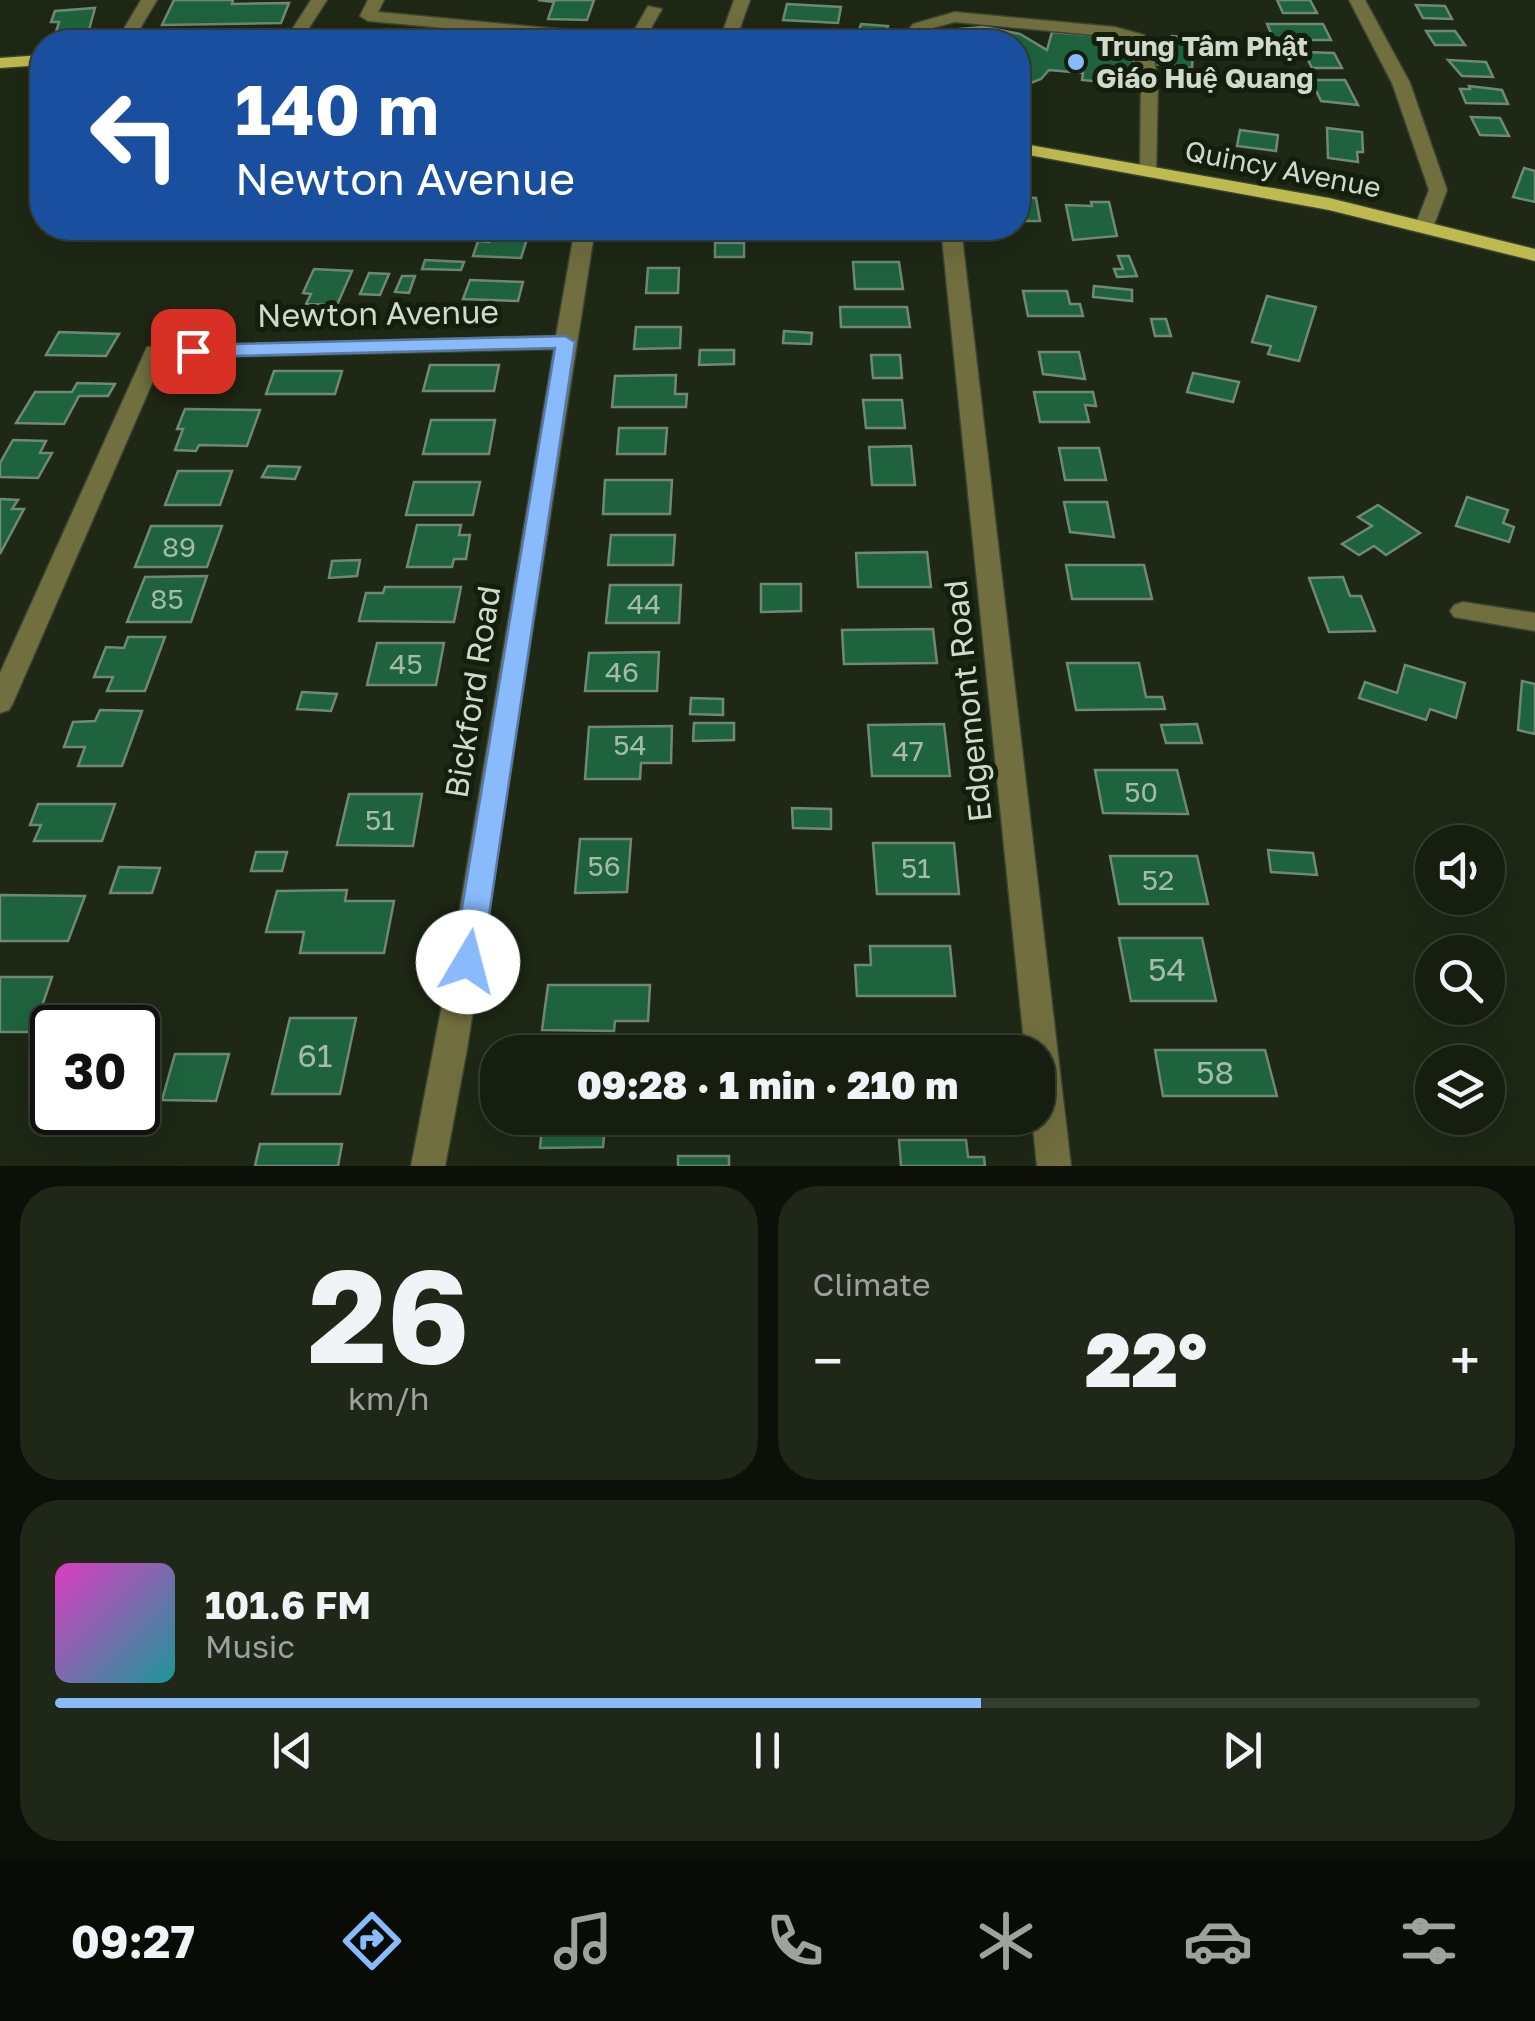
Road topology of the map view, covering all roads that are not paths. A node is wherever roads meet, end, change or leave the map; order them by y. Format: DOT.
graph roads {
  1 [pos="149,0"];
  2 [pos="319,0"];
  3 [pos="376,0"];
  4 [pos="742,0"];
  5 [pos="1357,0"];
  6 [pos="654,9"];
  7 [pos="131,30"];
  8 [pos="300,30"];
  9 [pos="468,30"];
  10 [pos="642,30"];
  11 [pos="731,30"];
  12 [pos="917,30"];
  13 [pos="30,61"];
  14 [pos="0,63"];
  15 [pos="1030,150"];
  16 [pos="1150,171"];
  17 [pos="1425,226"];
  18 [pos="583,240"];
  19 [pos="952,240"];
  20 [pos="1535,255"];
  21 [pos="565,342"];
  22 [pos="1463,611"];
  23 [pos="1535,622"];
  24 [pos="0,703"];
  25 [pos="428,1166"];
  26 [pos="1054,1166"];
  1 -- 7 [label="street"];
  2 -- 8 [label="street"];
  3 -- 9 [label="street"];
  4 -- 11 [label="street"];
  5 -- 17 [label="street"];
  6 -- 10 [label="street"];
  12 -- 16 [label="street"];
  13 -- 14 [label="main road"];
  15 -- 16 [label="main road, Quincy Avenue"];
  16 -- 17 [label="main road, Quincy Avenue"];
  17 -- 20 [label="main road, Quincy Avenue"];
  18 -- 21 [label="street, Bickford Road"];
  19 -- 26 [label="street, Edgemont Road"];
  21 -- 24 [label="street, Newton Avenue"];
  21 -- 25 [label="street, Bickford Road"];
  22 -- 23 [label="street"];
}
